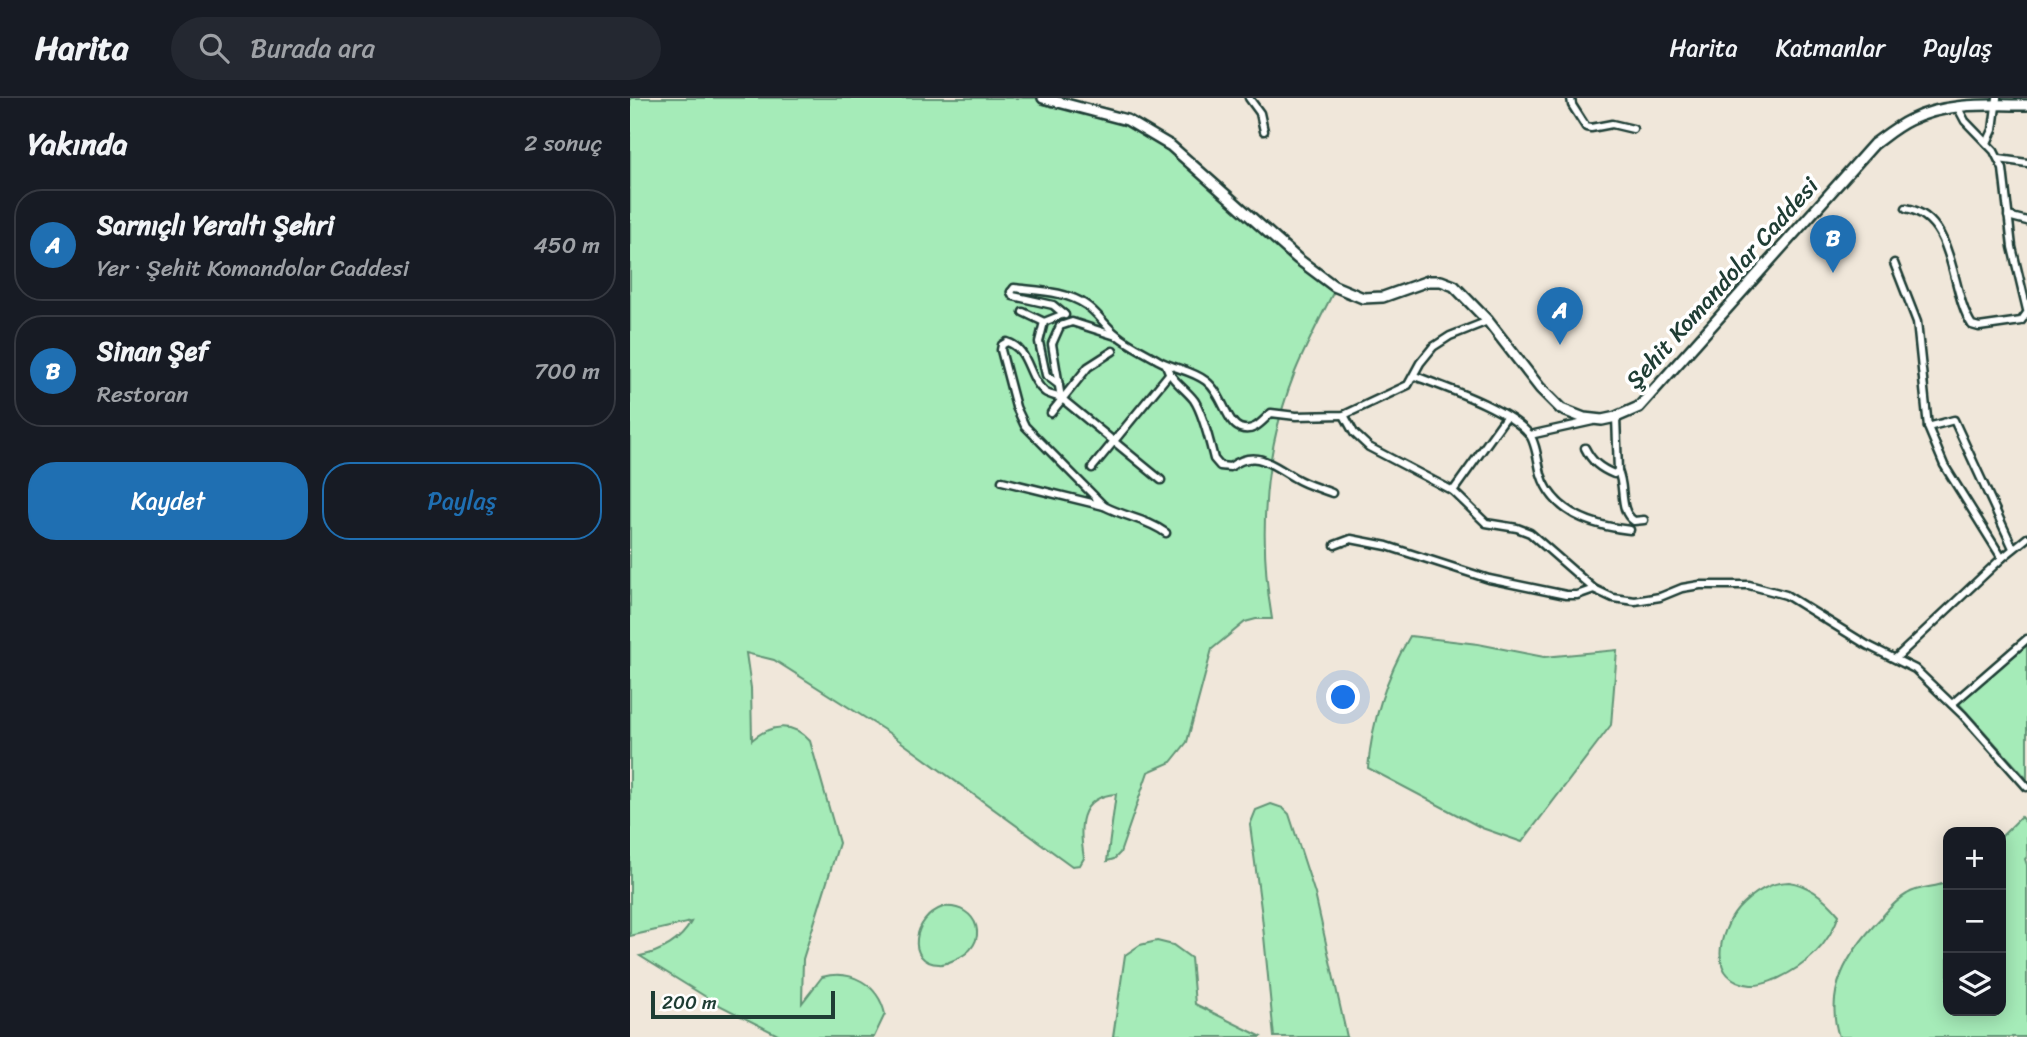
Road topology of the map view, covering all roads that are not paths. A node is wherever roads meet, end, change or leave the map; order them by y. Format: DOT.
graph roads {
  1 [pos="1043,98"];
  2 [pos="1249,98"];
  3 [pos="1570,98"];
  4 [pos="1997,101"];
  5 [pos="2027,105"];
  6 [pos="1956,106"];
  7 [pos="1633,129"];
  8 [pos="1264,131"];
  9 [pos="1987,143"];
  10 [pos="1999,159"];
  11 [pos="2027,163"];
  12 [pos="1906,208"];
  13 [pos="2008,216"];
  14 [pos="2027,221"];
  15 [pos="1894,263"];
  16 [pos="1023,312"];
  17 [pos="2027,312"];
  18 [pos="1064,314"];
  19 [pos="1488,321"];
  20 [pos="1044,322"];
  21 [pos="1067,323"];
  22 [pos="1118,337"];
  23 [pos="1113,351"];
  24 [pos="1166,365"];
  25 [pos="1169,373"];
  26 [pos="1415,376"];
  27 [pos="1059,386"];
  28 [pos="1061,398"];
  29 [pos="1051,413"];
  30 [pos="1344,415"];
  31 [pos="1506,417"];
  32 [pos="1616,417"];
  33 [pos="1602,420"];
  34 [pos="1928,427"];
  35 [pos="1530,435"];
  36 [pos="1114,442"];
  37 [pos="1585,448"];
  38 [pos="1093,468"];
  39 [pos="1618,471"];
  40 [pos="1161,480"];
  41 [pos="1002,481"];
  42 [pos="1453,491"];
  43 [pos="1332,493"];
  44 [pos="1104,506"];
  45 [pos="1644,520"];
  46 [pos="1630,530"];
  47 [pos="1166,533"];
  48 [pos="2027,538"];
  49 [pos="1335,545"];
  50 [pos="2013,548"];
  51 [pos="2002,558"];
  52 [pos="1594,589"];
  53 [pos="2027,639"];
  54 [pos="1896,658"];
  55 [pos="1952,704"];
  56 [pos="2027,788"];
  1 -- 19 [label="main road, Şehit Komandolar Caddesi"];
  2 -- 8 [label="street"];
  3 -- 7 [label="street"];
  4 -- 5 [label="main road, Şehit Komandolar Caddesi"];
  4 -- 6 [label="main road, Şehit Komandolar Caddesi"];
  4 -- 9 [label="street"];
  6 -- 9 [label="street"];
  6 -- 32 [label="main road, Şehit Komandolar Caddesi"];
  9 -- 10 [label="street"];
  10 -- 11 [label="street"];
  10 -- 13 [label="street"];
  12 -- 17 [label="street"];
  13 -- 14 [label="street"];
  13 -- 17 [label="street"];
  15 -- 34 [label="street"];
  16 -- 20 [label="street"];
  18 -- 20 [label="street"];
  18 -- 21 [label="street"];
  18 -- 22 [label="street"];
  19 -- 26 [label="street"];
  19 -- 33 [label="main road, Şehit Komandolar Caddesi"];
  20 -- 27 [label="street"];
  21 -- 22 [label="street"];
  21 -- 27 [label="street"];
  22 -- 24 [label="street"];
  23 -- 28 [label="street"];
  24 -- 25 [label="street"];
  24 -- 30 [label="street"];
  25 -- 36 [label="street"];
  25 -- 43 [label="street"];
  26 -- 30 [label="street"];
  26 -- 31 [label="street"];
  27 -- 28 [label="street"];
  28 -- 29 [label="street"];
  28 -- 36 [label="street"];
  28 -- 44 [label="street"];
  30 -- 42 [label="street"];
  31 -- 35 [label="street"];
  31 -- 42 [label="street"];
  32 -- 33 [label="main road, Şehit Komandolar Caddesi"];
  32 -- 39 [label="street"];
  33 -- 35 [label="street"];
  34 -- 50 [label="street"];
  34 -- 51 [label="street"];
  35 -- 46 [label="street"];
  36 -- 38 [label="street"];
  36 -- 40 [label="street"];
  37 -- 39 [label="street"];
  39 -- 45 [label="street"];
  41 -- 44 [label="street"];
  42 -- 52 [label="street"];
  44 -- 47 [label="street"];
  48 -- 50 [label="street"];
  49 -- 52 [label="street"];
  50 -- 51 [label="street"];
  51 -- 54 [label="street"];
  52 -- 54 [label="street"];
  53 -- 55 [label="street"];
  54 -- 55 [label="street"];
  55 -- 56 [label="street"];
}
